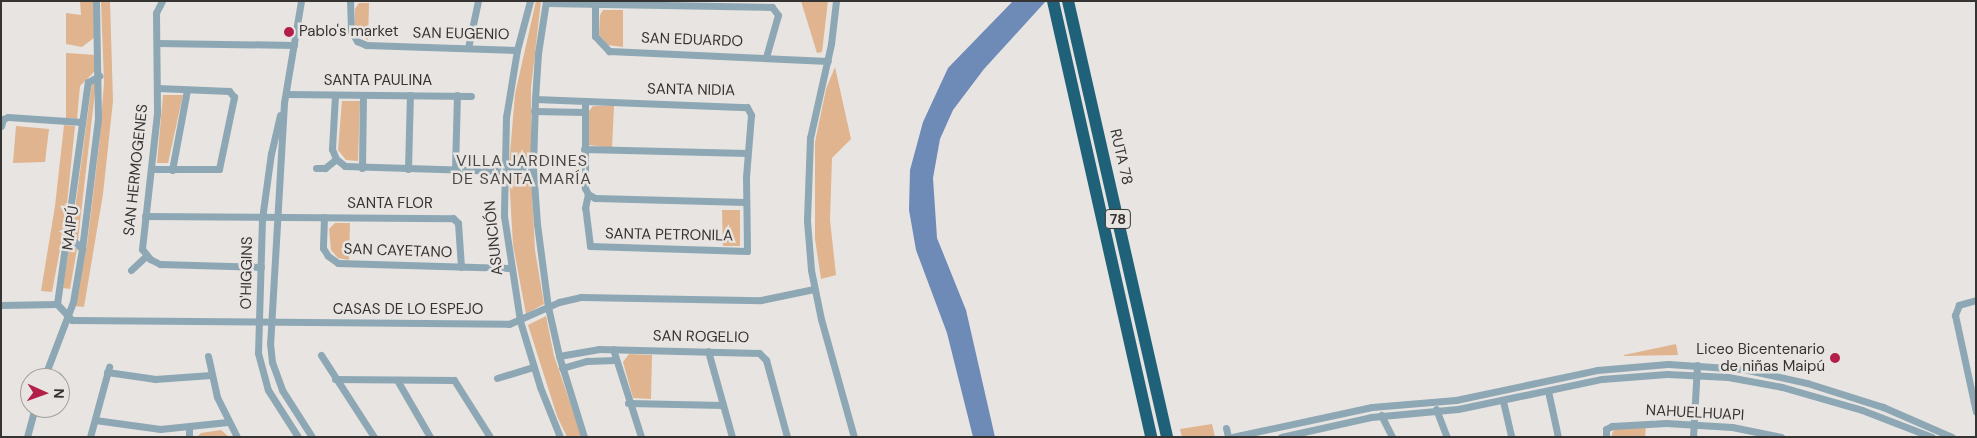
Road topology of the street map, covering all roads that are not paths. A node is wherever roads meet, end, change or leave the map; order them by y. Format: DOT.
graph roads {
  1 [pos="96,1"];
  2 [pos="162,1"];
  3 [pos="301,1"];
  4 [pos="350,1"];
  5 [pos="478,1"];
  6 [pos="530,1"];
  7 [pos="836,1"];
  8 [pos="1068,1"];
  9 [pos="546,2"];
  10 [pos="595,4"];
  11 [pos="1054,7"];
  12 [pos="157,43"];
  13 [pos="294,45"];
  14 [pos="468,48"];
  15 [pos="517,50"];
  16 [pos="766,56"];
  17 [pos="828,61"];
  18 [pos="99,76"];
  19 [pos="158,88"];
  20 [pos="186,90"];
  21 [pos="286,94"];
  22 [pos="335,95"];
  23 [pos="410,95"];
  24 [pos="457,95"];
  25 [pos="363,96"];
  26 [pos="471,96"];
  27 [pos="535,99"];
  28 [pos="585,101"];
  29 [pos="284,103"];
  30 [pos="534,111"];
  31 [pos="585,112"];
  32 [pos="82,122"];
  33 [pos="1,126"];
  34 [pos="584,149"];
  35 [pos="747,153"];
  36 [pos="336,159"];
  37 [pos="533,167"];
  38 [pos="316,168"];
  39 [pos="362,168"];
  40 [pos="151,169"];
  41 [pos="408,169"];
  42 [pos="172,170"];
  43 [pos="455,170"];
  44 [pos="503,171"];
  45 [pos="588,194"];
  46 [pos="745,202"];
  47 [pos="145,216"];
  48 [pos="275,216"];
  49 [pos="324,217"];
  50 [pos="262,219"];
  51 [pos="67,244"];
  52 [pos="82,249"];
  53 [pos="747,251"];
  54 [pos="146,256"];
  55 [pos="261,267"];
  56 [pos="460,267"];
  57 [pos="510,268"];
  58 [pos="131,270"];
  59 [pos="814,289"];
  60 [pos="1976,300"];
  61 [pos="57,304"];
  62 [pos="1,305"];
  63 [pos="548,307"];
  64 [pos="66,316"];
  65 [pos="259,322"];
  66 [pos="271,322"];
  67 [pos="520,322"];
  68 [pos="613,349"];
  69 [pos="708,351"];
  70 [pos="321,355"];
  71 [pos="208,356"];
  72 [pos="559,356"];
  73 [pos="614,360"];
  74 [pos="1697,365"];
  75 [pos="48,368"];
  76 [pos="533,368"];
  77 [pos="562,368"];
  78 [pos="211,375"];
  79 [pos="1697,375"];
  80 [pos="497,378"];
  81 [pos="335,379"];
  82 [pos="397,380"];
  83 [pos="1548,391"];
  84 [pos="1503,400"];
  85 [pos="1436,402"];
  86 [pos="628,403"];
  87 [pos="723,405"];
  88 [pos="1436,412"];
  89 [pos="1976,412"];
  90 [pos="1381,415"];
  91 [pos="32,418"];
  92 [pos="95,420"];
  93 [pos="1307,421"];
  94 [pos="228,422"];
  95 [pos="1694,424"];
  96 [pos="188,428"];
  97 [pos="1226,428"];
  98 [pos="1310,433"];
  99 [pos="27,437"];
  100 [pos="90,437"];
  101 [pos="190,437"];
  102 [pos="237,437"];
  103 [pos="298,437"];
  104 [pos="312,437"];
  105 [pos="374,437"];
  106 [pos="430,437"];
  107 [pos="490,437"];
  108 [pos="560,437"];
  109 [pos="584,437"];
  110 [pos="641,437"];
  111 [pos="732,437"];
  112 [pos="787,437"];
  113 [pos="854,437"];
  114 [pos="1151,437"];
  115 [pos="1167,437"];
  116 [pos="1228,437"];
  117 [pos="1232,437"];
  118 [pos="1281,437"];
  119 [pos="1392,437"];
  120 [pos="1447,437"];
  121 [pos="1510,437"];
  122 [pos="1558,437"];
  123 [pos="1606,437"];
  124 [pos="1693,437"];
  125 [pos="1781,437"];
  126 [pos="1932,437"];
  127 [pos="1952,437"];
  1 -- 18 [label="street, MAIPÚ"];
  2 -- 12 [label="street, SAN HERMOGENES"];
  3 -- 13 [label="street, O'HIGGINS"];
  4 -- 14 [label="street, SAN EUGENIO"];
  5 -- 14 [label="street"];
  6 -- 15 [label="street, ASUNCIÓN"];
  7 -- 17 [label="street"];
  8 -- 115 [label="highway, RUTA 78 / 78"];
  9 -- 10 [label="street"];
  9 -- 27 [label="street"];
  10 -- 16 [label="street, SAN EDUARDO"];
  10 -- 16 [label="street"];
  11 -- 114 [label="highway, 78"];
  12 -- 13 [label="street"];
  12 -- 19 [label="street, SAN HERMOGENES"];
  13 -- 21 [label="street, O'HIGGINS"];
  14 -- 15 [label="street, SAN EUGENIO"];
  15 -- 44 [label="street, ASUNCIÓN"];
  16 -- 17 [label="street, SAN EDUARDO"];
  17 -- 59 [label="street"];
  18 -- 32 [label="street, MAIPÚ"];
  18 -- 52 [label="street, MAIPÚ"];
  19 -- 20 [label="street"];
  19 -- 40 [label="street, SAN HERMOGENES"];
  20 -- 42 [label="street"];
  20 -- 42 [label="street"];
  21 -- 22 [label="street, SANTA PAULINA"];
  21 -- 29 [label="street, O'HIGGINS"];
  22 -- 25 [label="street, SANTA PAULINA"];
  22 -- 36 [label="street"];
  23 -- 24 [label="street, SANTA PAULINA"];
  23 -- 25 [label="street, SANTA PAULINA"];
  23 -- 41 [label="street"];
  24 -- 26 [label="street, SANTA PAULINA"];
  24 -- 43 [label="street"];
  25 -- 39 [label="street"];
  27 -- 28 [label="street, SANTA NIDIA"];
  27 -- 30 [label="street"];
  28 -- 31 [label="street"];
  28 -- 35 [label="street, SANTA NIDIA"];
  29 -- 48 [label="street, O'HIGGINS"];
  29 -- 50 [label="street, O'HIGGINS"];
  30 -- 31 [label="street"];
  30 -- 37 [label="street"];
  31 -- 34 [label="street"];
  32 -- 33 [label="street"];
  32 -- 51 [label="street, MAIPÚ"];
  34 -- 35 [label="street"];
  34 -- 45 [label="street"];
  35 -- 46 [label="street, SANTA NIDIA"];
  36 -- 38 [label="street"];
  36 -- 39 [label="street"];
  37 -- 44 [label="street"];
  37 -- 63 [label="street"];
  39 -- 41 [label="street"];
  40 -- 42 [label="street"];
  40 -- 47 [label="street, SAN HERMOGENES"];
  41 -- 43 [label="street"];
  43 -- 44 [label="street"];
  44 -- 57 [label="street, ASUNCIÓN"];
  45 -- 46 [label="street"];
  45 -- 53 [label="street, SANTA PETRONILA"];
  46 -- 53 [label="street, SANTA NIDIA"];
  47 -- 50 [label="street, SANTA FLOR"];
  47 -- 54 [label="street, SAN HERMOGENES"];
  48 -- 49 [label="street, SANTA FLOR"];
  48 -- 50 [label="street, SANTA FLOR"];
  48 -- 66 [label="street, O'HIGGINS"];
  49 -- 56 [label="street, SAN CAYETANO"];
  49 -- 56 [label="street, SANTA FLOR"];
  50 -- 55 [label="street, O'HIGGINS"];
  51 -- 52 [label="street"];
  51 -- 61 [label="street, MAIPÚ"];
  52 -- 64 [label="street, MAIPÚ"];
  54 -- 55 [label="street, SAN HERMOGENES"];
  54 -- 58 [label="street"];
  55 -- 65 [label="street, O'HIGGINS"];
  56 -- 57 [label="street, SAN CAYETANO"];
  57 -- 67 [label="street, ASUNCIÓN"];
  59 -- 63 [label="street, CASAS DE LO ESPEJO"];
  59 -- 113 [label="street"];
  60 -- 89 [label="street"];
  61 -- 62 [label="street"];
  61 -- 64 [label="street"];
  63 -- 67 [label="street, CASAS DE LO ESPEJO"];
  63 -- 72 [label="street"];
  64 -- 65 [label="street, CASAS DE LO ESPEJO"];
  64 -- 75 [label="street, MAIPÚ"];
  65 -- 66 [label="street, CASAS DE LO ESPEJO"];
  65 -- 103 [label="street, O'HIGGINS"];
  66 -- 67 [label="street, CASAS DE LO ESPEJO"];
  66 -- 104 [label="street, O'HIGGINS"];
  67 -- 76 [label="street, ASUNCIÓN"];
  68 -- 69 [label="street, SAN ROGELIO"];
  68 -- 72 [label="street, SAN ROGELIO"];
  68 -- 73 [label="street"];
  69 -- 87 [label="street"];
  69 -- 112 [label="street, SAN ROGELIO"];
  70 -- 81 [label="street"];
  71 -- 78 [label="street"];
  72 -- 77 [label="street"];
  73 -- 77 [label="street"];
  73 -- 86 [label="street"];
  74 -- 79 [label="street"];
  74 -- 85 [label="street"];
  74 -- 127 [label="street"];
  76 -- 80 [label="street"];
  76 -- 108 [label="street, ASUNCIÓN"];
  77 -- 109 [label="street"];
  78 -- 92 [label="street"];
  78 -- 94 [label="street"];
  79 -- 83 [label="street"];
  79 -- 95 [label="street"];
  79 -- 126 [label="street"];
  81 -- 82 [label="street"];
  81 -- 105 [label="street"];
  82 -- 106 [label="street"];
  82 -- 107 [label="street"];
  83 -- 84 [label="street"];
  83 -- 122 [label="street"];
  84 -- 88 [label="street"];
  84 -- 121 [label="street"];
  85 -- 88 [label="street"];
  85 -- 93 [label="street"];
  86 -- 87 [label="street"];
  86 -- 110 [label="street"];
  87 -- 111 [label="street"];
  88 -- 90 [label="street"];
  88 -- 120 [label="street"];
  90 -- 98 [label="street"];
  90 -- 119 [label="street"];
  91 -- 99 [label="street"];
  92 -- 96 [label="street"];
  92 -- 100 [label="street"];
  93 -- 98 [label="street"];
  93 -- 117 [label="street"];
  94 -- 96 [label="street"];
  94 -- 102 [label="street"];
  95 -- 123 [label="street, NAHUELHUAPI"];
  95 -- 124 [label="street"];
  95 -- 125 [label="street, NAHUELHUAPI"];
  96 -- 101 [label="street"];
  97 -- 116 [label="street"];
  98 -- 118 [label="street"];
}
